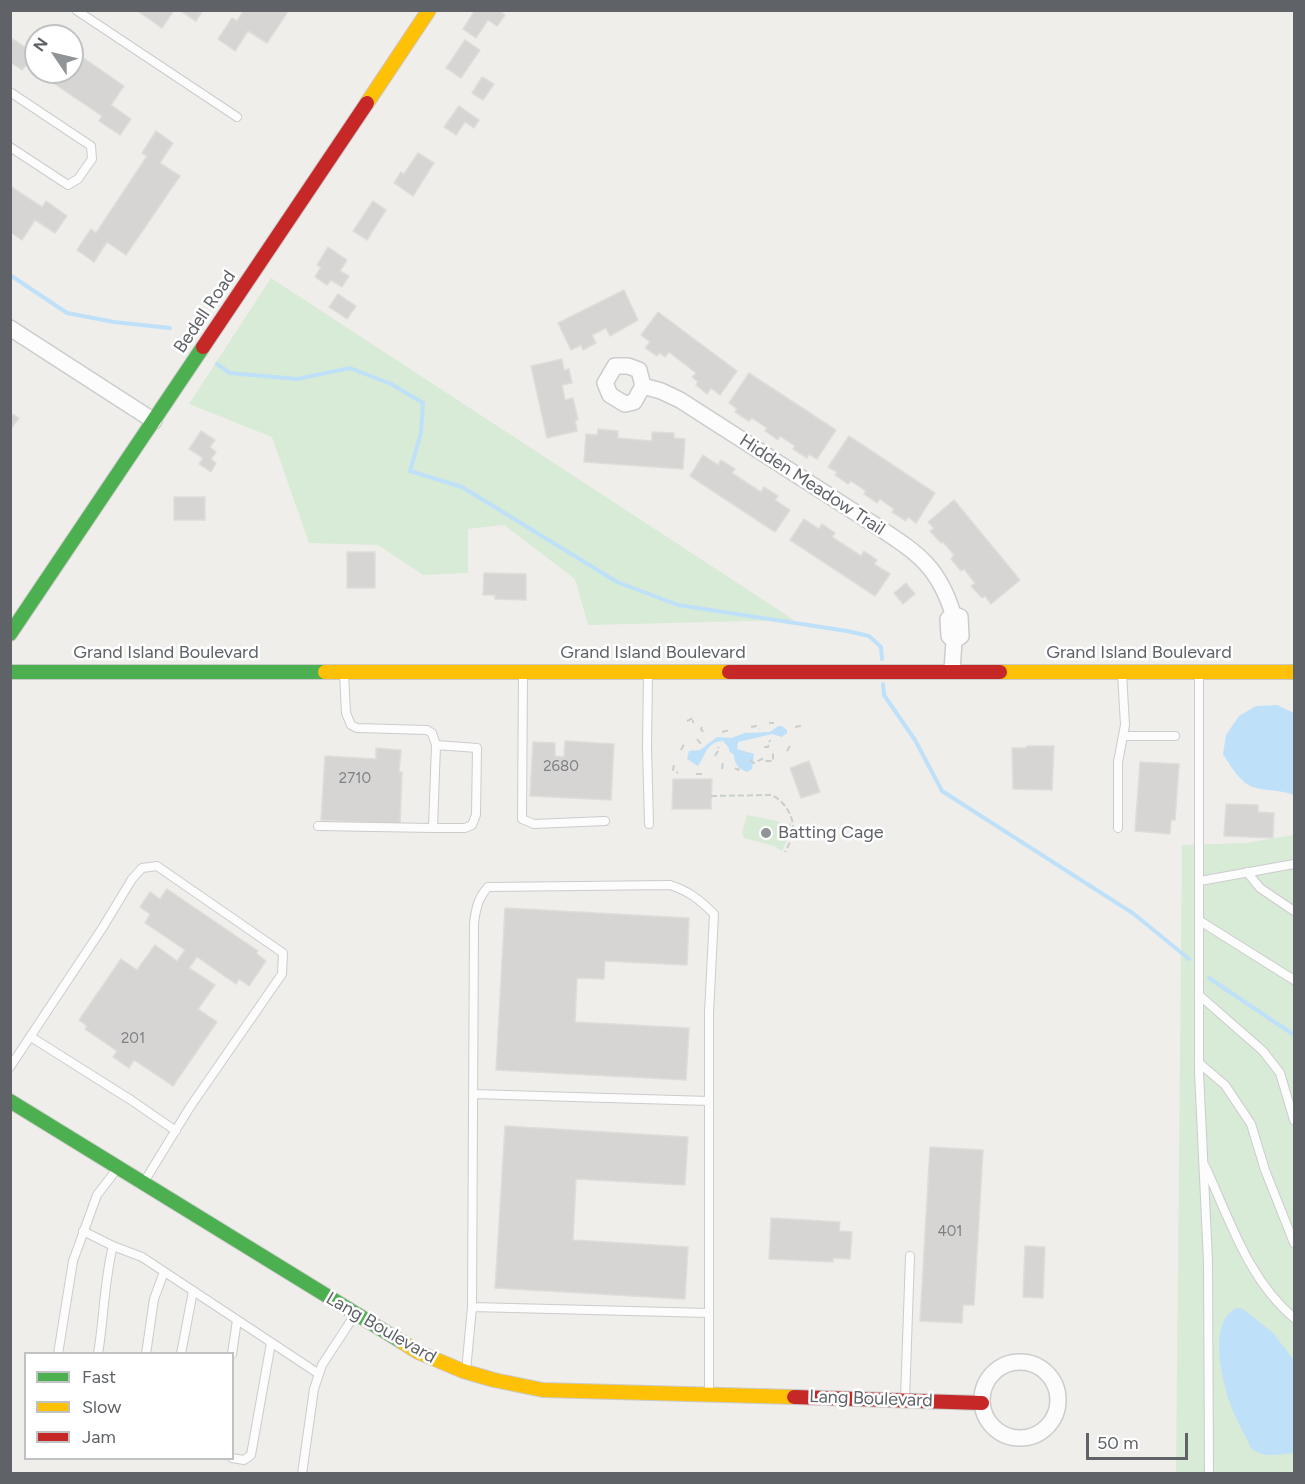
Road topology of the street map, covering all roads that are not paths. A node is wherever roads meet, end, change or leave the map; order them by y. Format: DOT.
graph roads {
  1 [pos="76,10"];
  2 [pos="429,10"];
  3 [pos="10,93"];
  4 [pos="237,117"];
  5 [pos="10,147"];
  6 [pos="10,328"];
  7 [pos="643,386"];
  8 [pos="154,421"];
  9 [pos="10,633"];
  10 [pos="344,671"];
  11 [pos="523,671"];
  12 [pos="648,671"];
  13 [pos="952,671"];
  14 [pos="1122,671"];
  15 [pos="10,672"];
  16 [pos="1199,672"];
  17 [pos="1294,672"];
  18 [pos="1123,736"];
  19 [pos="1175,736"];
  20 [pos="436,745"];
  21 [pos="605,821"];
  22 [pos="649,824"];
  23 [pos="318,826"];
  24 [pos="433,828"];
  25 [pos="1118,828"];
  26 [pos="1294,864"];
  27 [pos="1247,872"];
  28 [pos="1200,880"];
  29 [pos="1294,911"];
  30 [pos="1200,921"];
  31 [pos="1294,980"];
  32 [pos="1199,995"];
  33 [pos="31,1037"];
  34 [pos="1199,1064"];
  35 [pos="10,1067"];
  36 [pos="473,1095"];
  37 [pos="10,1101"];
  38 [pos="709,1101"];
  39 [pos="1294,1120"];
  40 [pos="176,1131"];
  41 [pos="1203,1161"];
  42 [pos="118,1167"];
  43 [pos="143,1183"];
  44 [pos="83,1230"];
  45 [pos="1294,1243"];
  46 [pos="113,1246"];
  47 [pos="910,1256"];
  48 [pos="164,1272"];
  49 [pos="193,1291"];
  50 [pos="472,1306"];
  51 [pos="356,1313"];
  52 [pos="709,1313"];
  53 [pos="1294,1318"];
  54 [pos="237,1320"];
  55 [pos="271,1343"];
  56 [pos="58,1352"];
  57 [pos="98,1352"];
  58 [pos="146,1352"];
  59 [pos="181,1352"];
  60 [pos="232,1352"];
  61 [pos="466,1372"];
  62 [pos="319,1374"];
  63 [pos="709,1395"];
  64 [pos="905,1400"];
  65 [pos="982,1403"];
  66 [pos="234,1458"];
  67 [pos="302,1473"];
  68 [pos="1209,1473"];
  1 -- 4 [label="lane"];
  2 -- 8 [label="street, Bedell Road"];
  3 -- 5 [label="lane"];
  6 -- 8 [label="street"];
  7 -- 13 [label="street, Hidden Meadow Trail"];
  8 -- 9 [label="street, Bedell Road"];
  10 -- 11 [label="street, Grand Island Boulevard"];
  10 -- 15 [label="street, Grand Island Boulevard"];
  10 -- 20 [label="lane"];
  11 -- 12 [label="street, Grand Island Boulevard"];
  11 -- 21 [label="lane"];
  12 -- 13 [label="street, Grand Island Boulevard"];
  12 -- 22 [label="lane"];
  13 -- 14 [label="street, Grand Island Boulevard"];
  14 -- 16 [label="street, Grand Island Boulevard"];
  14 -- 18 [label="lane"];
  16 -- 17 [label="street, Grand Island Boulevard"];
  16 -- 28 [label="lane"];
  18 -- 19 [label="lane"];
  18 -- 25 [label="lane"];
  20 -- 24 [label="lane"];
  20 -- 24 [label="lane"];
  23 -- 24 [label="lane"];
  26 -- 27 [label="lane"];
  27 -- 28 [label="lane"];
  27 -- 29 [label="lane"];
  28 -- 30 [label="lane"];
  30 -- 31 [label="lane"];
  30 -- 32 [label="lane"];
  32 -- 34 [label="lane"];
  32 -- 39 [label="lane"];
  33 -- 35 [label="lane"];
  33 -- 40 [label="lane"];
  33 -- 40 [label="lane"];
  34 -- 41 [label="lane"];
  34 -- 45 [label="lane"];
  36 -- 38 [label="lane"];
  36 -- 38 [label="lane"];
  36 -- 50 [label="lane"];
  37 -- 42 [label="street, Lang Boulevard"];
  38 -- 52 [label="lane"];
  40 -- 43 [label="lane"];
  41 -- 53 [label="lane"];
  41 -- 68 [label="lane"];
  42 -- 43 [label="street, Lang Boulevard"];
  42 -- 44 [label="lane"];
  43 -- 51 [label="street, Lang Boulevard"];
  44 -- 46 [label="lane"];
  44 -- 56 [label="lane"];
  46 -- 48 [label="lane"];
  46 -- 57 [label="lane"];
  47 -- 64 [label="lane"];
  48 -- 49 [label="lane"];
  48 -- 58 [label="lane"];
  49 -- 54 [label="lane"];
  49 -- 59 [label="lane"];
  50 -- 52 [label="lane"];
  50 -- 61 [label="lane"];
  51 -- 61 [label="street, Lang Boulevard"];
  51 -- 62 [label="lane"];
  52 -- 63 [label="lane"];
  54 -- 55 [label="lane"];
  54 -- 60 [label="lane"];
  55 -- 62 [label="lane"];
  55 -- 66 [label="lane"];
  61 -- 63 [label="street, Lang Boulevard"];
  62 -- 67 [label="lane"];
  63 -- 64 [label="street, Lang Boulevard"];
  64 -- 65 [label="street, Lang Boulevard"];
  65 -- 65 [label="street"];
}
